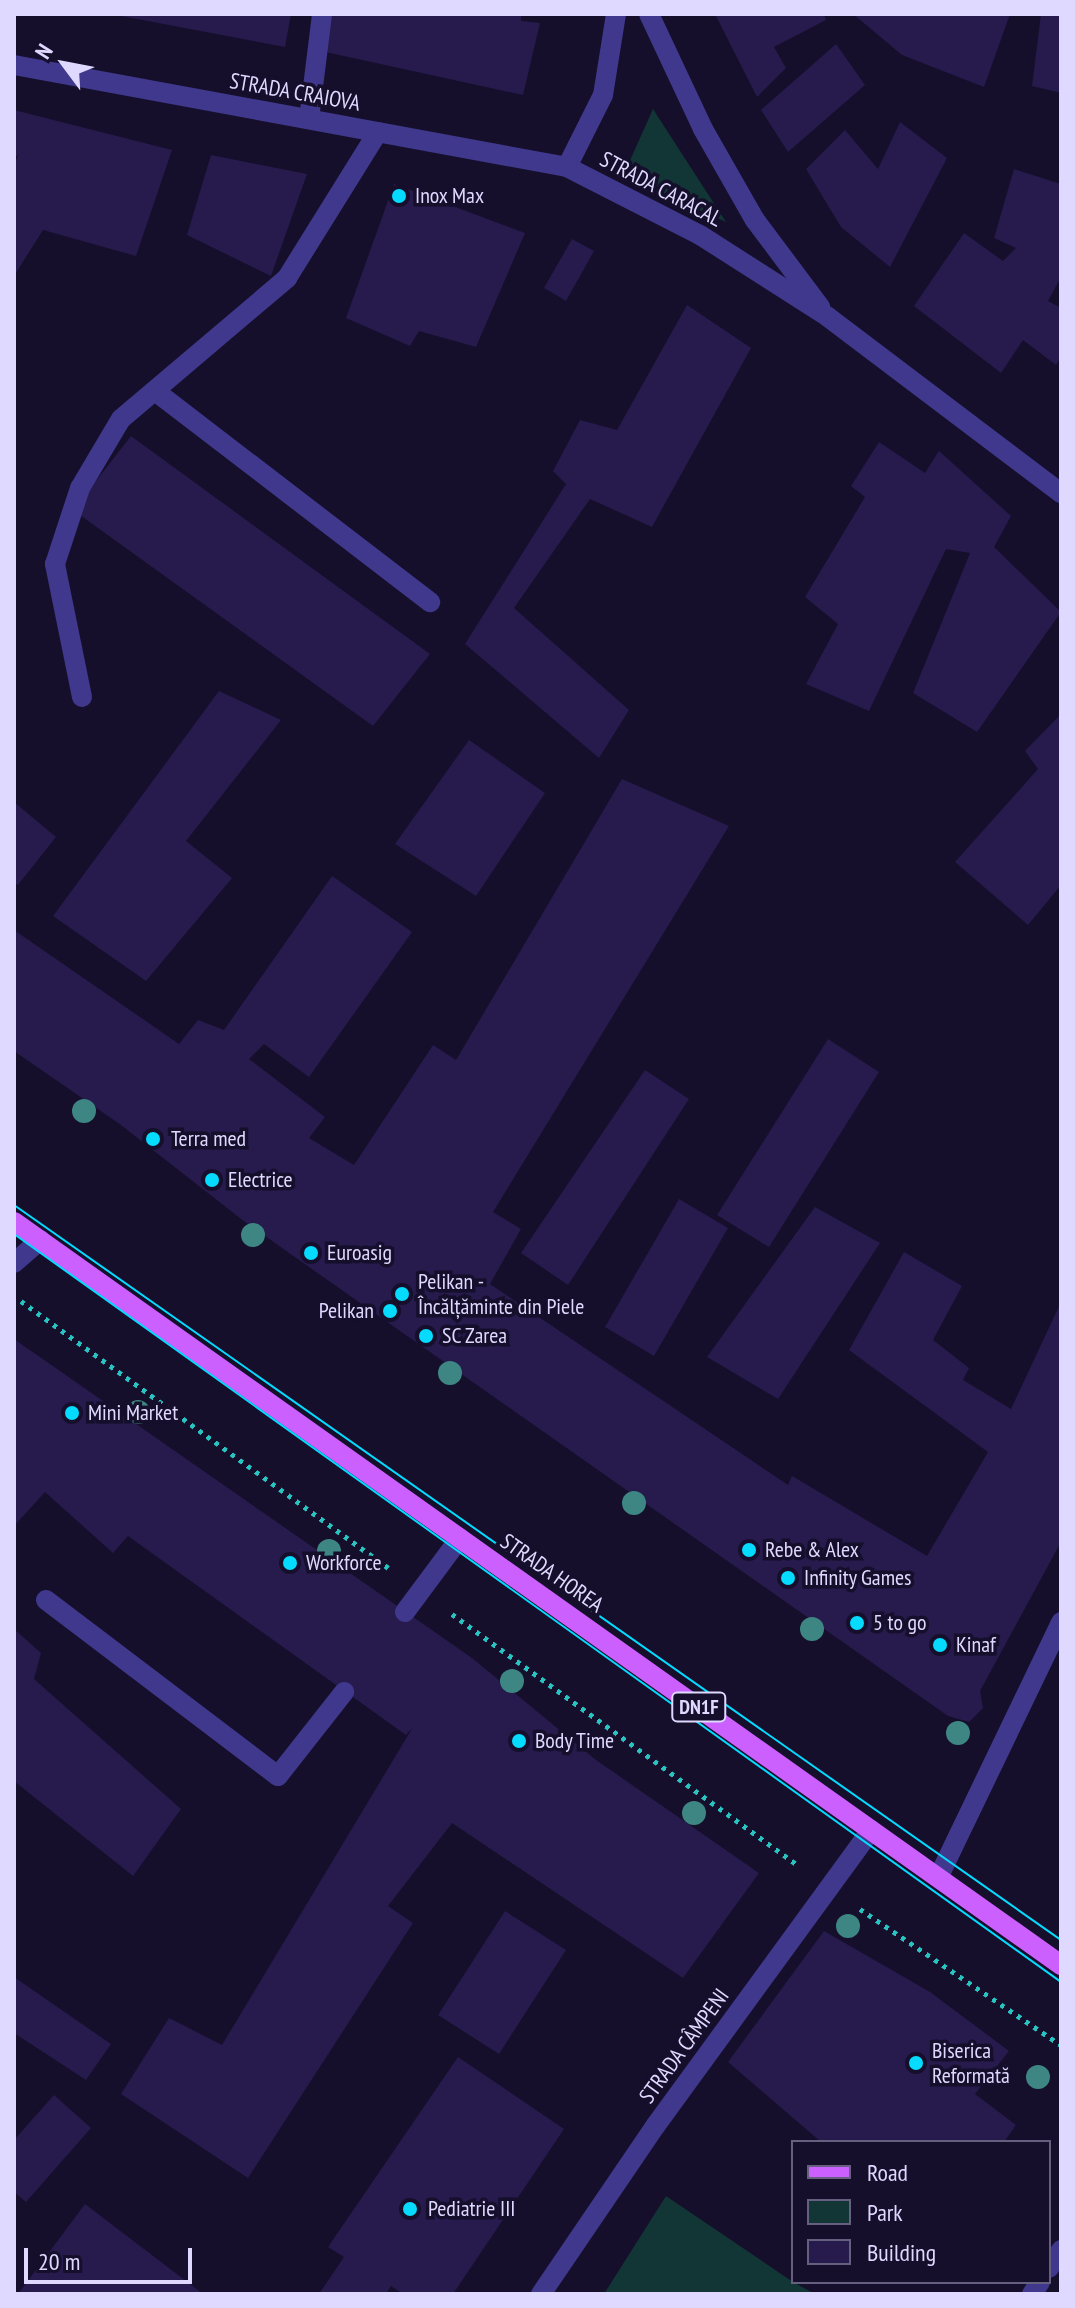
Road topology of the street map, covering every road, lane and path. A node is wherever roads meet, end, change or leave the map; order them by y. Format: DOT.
graph roads {
  1 [pos="322,14"];
  2 [pos="616,14"];
  3 [pos="649,14"];
  4 [pos="14,65"];
  5 [pos="309,119"];
  6 [pos="378,132"];
  7 [pos="567,167"];
  8 [pos="828,317"];
  9 [pos="155,391"];
  10 [pos="1061,493"];
  11 [pos="430,602"];
  12 [pos="82,697"];
  13 [pos="14,1222"];
  14 [pos="40,1240"];
  15 [pos="14,1263"];
  16 [pos="14,1296"];
  17 [pos="460,1538"];
  18 [pos="420,1591"];
  19 [pos="46,1600"];
  20 [pos="405,1612"];
  21 [pos="1061,1622"];
  22 [pos="344,1692"];
  23 [pos="871,1830"];
  24 [pos="939,1876"];
  25 [pos="829,1888"];
  26 [pos="1061,1965"];
  27 [pos="1061,2045"];
  28 [pos="541,2294"];
  1 -- 5 [label="street"];
  2 -- 7 [label="street, STRADA CARACAL"];
  3 -- 8 [label="street, STRADA CARACAL"];
  4 -- 5 [label="street, STRADA CRAIOVA"];
  5 -- 6 [label="street, STRADA CRAIOVA"];
  6 -- 7 [label="street, STRADA CRAIOVA"];
  6 -- 9 [label="street"];
  7 -- 8 [label="street, STRADA CARACAL"];
  8 -- 10 [label="street, STRADA CARACAL"];
  9 -- 11 [label="street"];
  9 -- 12 [label="street"];
  13 -- 14 [label="main road, STRADA HOREA / DN1F"];
  14 -- 15 [label="street"];
  14 -- 17 [label="main road, STRADA HOREA / DN1F"];
  16 -- 18 [label="path"];
  17 -- 18 [label="street"];
  17 -- 23 [label="main road, STRADA HOREA / DN1F"];
  18 -- 20 [label="street"];
  18 -- 25 [label="path"];
  19 -- 22 [label="street"];
  21 -- 24 [label="street"];
  23 -- 24 [label="main road, STRADA HOREA / DN1F"];
  23 -- 25 [label="street, STRADA CÂMPENI"];
  24 -- 26 [label="main road, STRADA HOREA / DN1F"];
  25 -- 27 [label="path"];
  25 -- 28 [label="street, STRADA CÂMPENI"];
}
